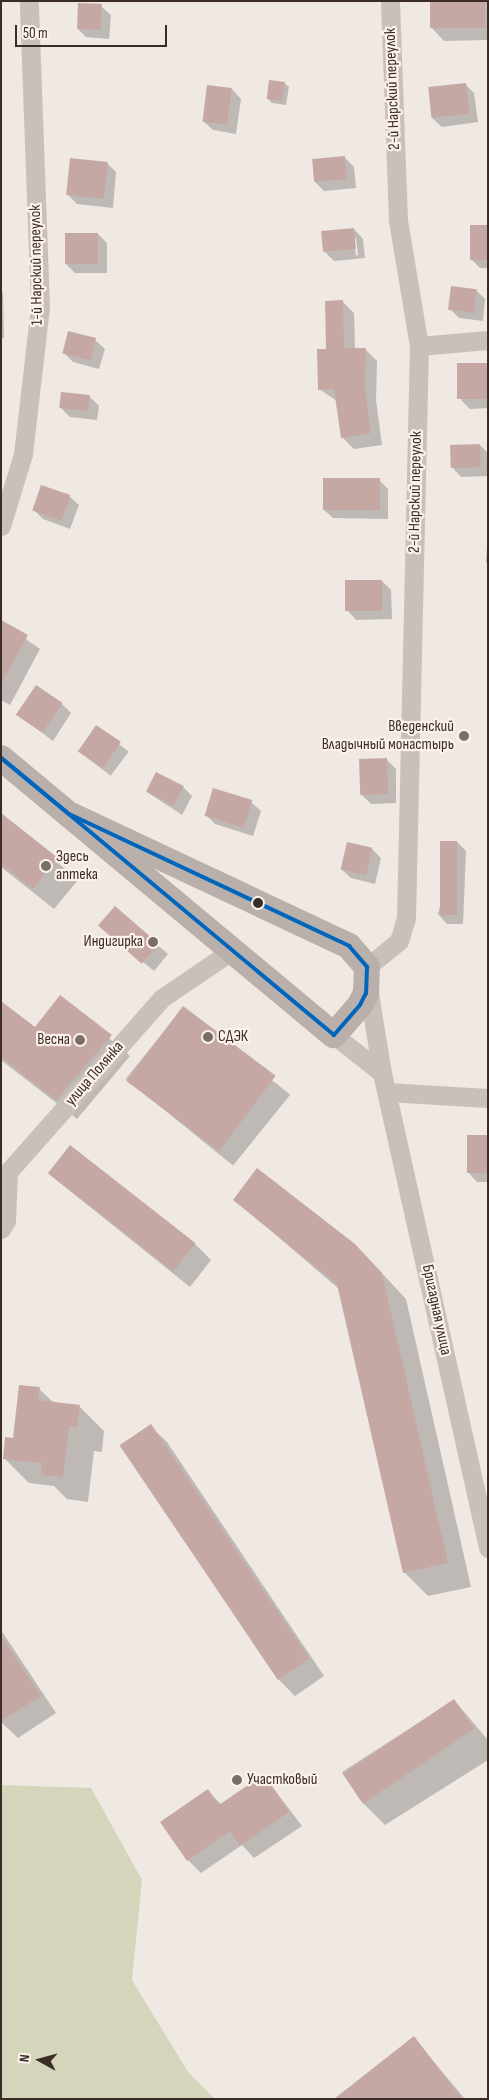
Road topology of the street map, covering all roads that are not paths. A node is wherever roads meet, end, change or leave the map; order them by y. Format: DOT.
graph roads {
  1 [pos="29,1"];
  2 [pos="390,1"];
  3 [pos="488,340"];
  4 [pos="419,346"];
  5 [pos="1,526"];
  6 [pos="1,758"];
  7 [pos="69,814"];
  8 [pos="234,950"];
  9 [pos="367,977"];
  10 [pos="334,1034"];
  11 [pos="382,1073"];
  12 [pos="387,1092"];
  13 [pos="488,1098"];
  14 [pos="1,1229"];
  15 [pos="488,1548"];
  1 -- 5 [label="street, 1-й Нарский переулок"];
  2 -- 4 [label="street, 2-й Нарский переулок"];
  3 -- 4 [label="street"];
  4 -- 9 [label="street, 2-й Нарский переулок"];
  6 -- 7 [label="street"];
  7 -- 8 [label="street"];
  7 -- 9 [label="street"];
  8 -- 10 [label="street"];
  8 -- 14 [label="street, улица Полянка"];
  9 -- 10 [label="street"];
  9 -- 11 [label="street, Бригадная улица"];
  10 -- 11 [label="street"];
  11 -- 12 [label="street, Бригадная улица"];
  12 -- 13 [label="street"];
  12 -- 15 [label="street, Бригадная улица"];
}
